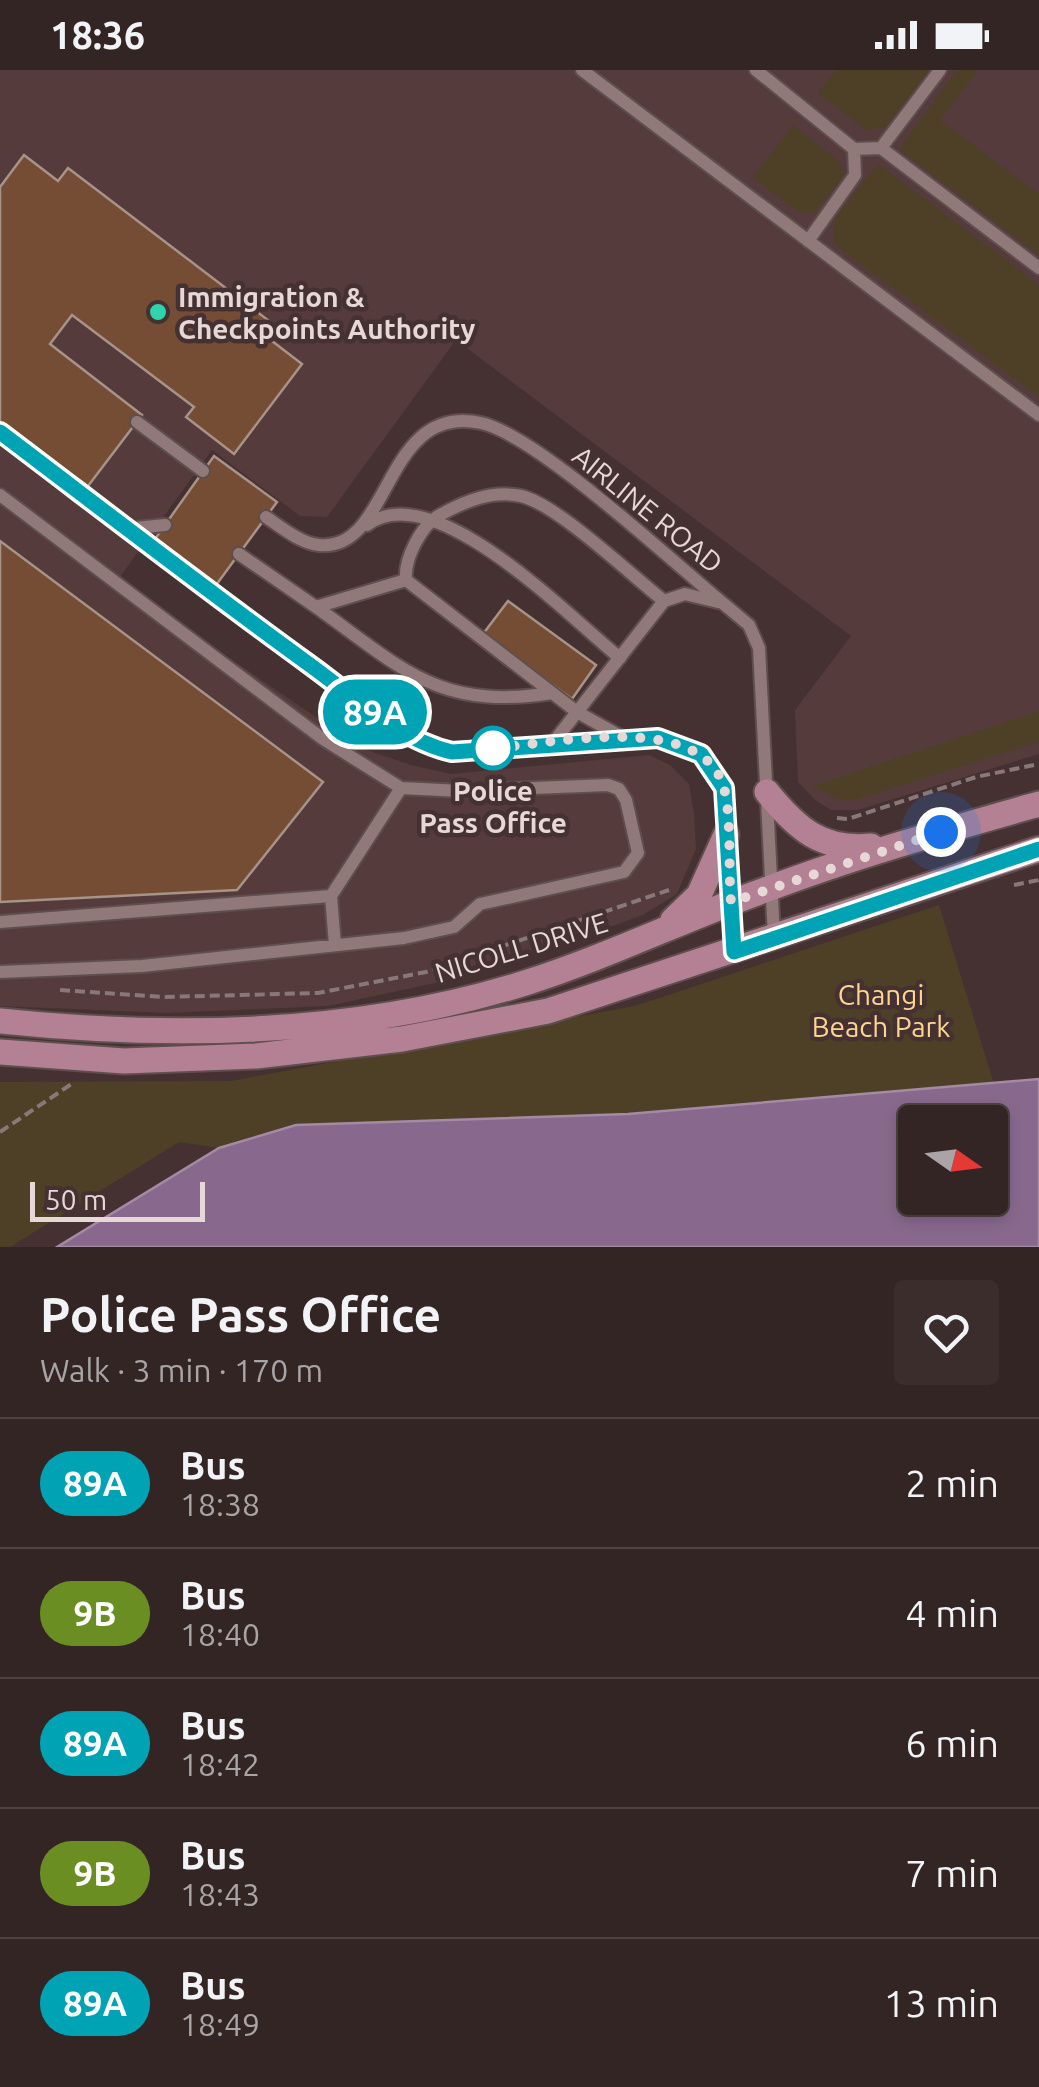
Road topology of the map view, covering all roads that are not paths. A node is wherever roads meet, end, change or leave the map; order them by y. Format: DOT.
graph roads {
  1 [pos="582,70"];
  2 [pos="756,70"];
  3 [pos="940,70"];
  4 [pos="882,148"];
  5 [pos="854,150"];
  6 [pos="808,242"];
  7 [pos="1039,268"];
  8 [pos="1039,415"];
  9 [pos="137,422"];
  10 [pos="0,432"];
  11 [pos="204,470"];
  12 [pos="0,495"];
  13 [pos="266,517"];
  14 [pos="433,518"];
  15 [pos="165,525"];
  16 [pos="365,527"];
  17 [pos="125,529"];
  18 [pos="239,554"];
  19 [pos="406,580"];
  20 [pos="664,602"];
  21 [pos="725,604"];
  22 [pos="316,606"];
  23 [pos="620,658"];
  24 [pos="552,693"];
  25 [pos="577,712"];
  26 [pos="622,738"];
  27 [pos="552,744"];
  28 [pos="401,788"];
  29 [pos="768,792"];
  30 [pos="1039,804"];
  31 [pos="726,835"];
  32 [pos="908,842"];
  33 [pos="1039,848"];
  34 [pos="770,888"];
  35 [pos="331,896"];
  36 [pos="731,902"];
  37 [pos="0,922"];
  38 [pos="654,936"];
  39 [pos="774,939"];
  40 [pos="334,945"];
  41 [pos="734,952"];
  42 [pos="0,972"];
  43 [pos="0,1021"];
  44 [pos="0,1052"];
  1 -- 6 [label="lane"];
  2 -- 5 [label="lane"];
  3 -- 4 [label="lane"];
  4 -- 5 [label="lane"];
  4 -- 7 [label="lane"];
  5 -- 6 [label="lane"];
  6 -- 8 [label="lane"];
  9 -- 11 [label="lane"];
  10 -- 17 [label="lane"];
  12 -- 28 [label="lane"];
  13 -- 16 [label="lane"];
  14 -- 16 [label="lane"];
  14 -- 19 [label="lane"];
  14 -- 20 [label="lane"];
  14 -- 23 [label="lane"];
  15 -- 17 [label="lane"];
  16 -- 21 [label="lane, AIRLINE ROAD"];
  17 -- 27 [label="lane"];
  18 -- 22 [label="lane"];
  19 -- 22 [label="lane"];
  19 -- 24 [label="lane"];
  20 -- 21 [label="lane"];
  20 -- 23 [label="lane"];
  21 -- 29 [label="lane, AIRLINE ROAD"];
  22 -- 24 [label="lane"];
  23 -- 25 [label="lane"];
  24 -- 25 [label="lane"];
  25 -- 26 [label="lane"];
  25 -- 27 [label="lane"];
  26 -- 27 [label="lane"];
  26 -- 31 [label="lane"];
  28 -- 35 [label="lane"];
  28 -- 40 [label="lane"];
  29 -- 32 [label="main road"];
  29 -- 34 [label="lane, AIRLINE ROAD"];
  30 -- 32 [label="main road, NICOLL DRIVE"];
  31 -- 36 [label="lane"];
  31 -- 38 [label="main road"];
  32 -- 34 [label="main road, NICOLL DRIVE"];
  33 -- 39 [label="main road"];
  34 -- 36 [label="main road, NICOLL DRIVE"];
  34 -- 39 [label="lane, AIRLINE ROAD"];
  35 -- 37 [label="lane"];
  35 -- 40 [label="lane"];
  36 -- 38 [label="main road, NICOLL DRIVE"];
  36 -- 41 [label="lane"];
  38 -- 43 [label="main road, NICOLL DRIVE"];
  39 -- 41 [label="main road"];
  40 -- 42 [label="lane"];
  41 -- 44 [label="main road"];
}
